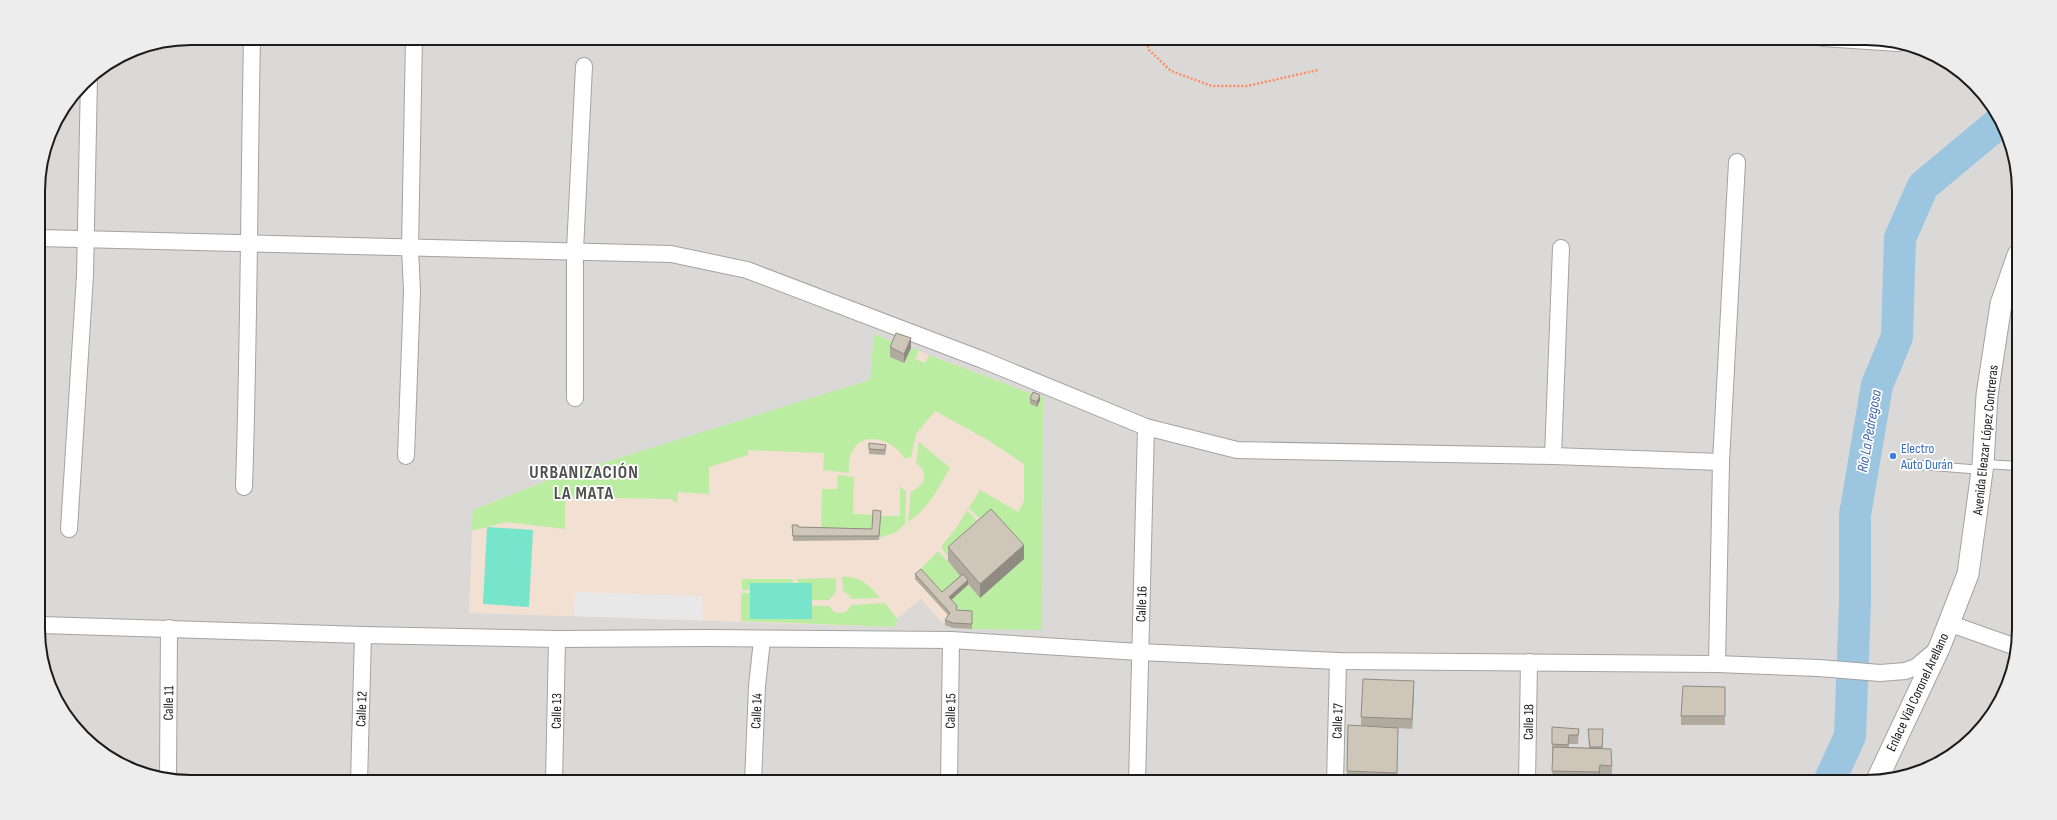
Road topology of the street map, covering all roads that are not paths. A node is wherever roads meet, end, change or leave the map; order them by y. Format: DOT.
graph roads {
  1 [pos="252,45"];
  2 [pos="414,45"];
  3 [pos="584,66"];
  4 [pos="88,88"];
  5 [pos="1737,162"];
  6 [pos="45,238"];
  7 [pos="86,239"];
  8 [pos="248,244"];
  9 [pos="410,248"];
  10 [pos="1561,248"];
  11 [pos="575,250"];
  12 [pos="2012,273"];
  13 [pos="575,398"];
  14 [pos="1146,427"];
  15 [pos="406,456"];
  16 [pos="1553,456"];
  17 [pos="1722,462"];
  18 [pos="1908,464"];
  19 [pos="2012,466"];
  20 [pos="1983,467"];
  21 [pos="244,487"];
  22 [pos="69,529"];
  23 [pos="1948,623"];
  24 [pos="45,625"];
  25 [pos="169,628"];
  26 [pos="363,635"];
  27 [pos="557,639"];
  28 [pos="762,640"];
  29 [pos="951,640"];
  30 [pos="1940,646"];
  31 [pos="2011,646"];
  32 [pos="1139,652"];
  33 [pos="1338,661"];
  34 [pos="1529,662"];
  35 [pos="1717,664"];
  36 [pos="168,773"];
  37 [pos="359,775"];
  38 [pos="554,775"];
  39 [pos="753,775"];
  40 [pos="948,775"];
  41 [pos="1137,775"];
  42 [pos="1335,775"];
  43 [pos="1527,775"];
  44 [pos="1879,775"];
  1 -- 8 [label="street"];
  2 -- 9 [label="street"];
  3 -- 11 [label="street"];
  4 -- 7 [label="street"];
  5 -- 17 [label="street"];
  6 -- 7 [label="street"];
  7 -- 8 [label="street"];
  7 -- 22 [label="street"];
  8 -- 9 [label="street"];
  8 -- 21 [label="street"];
  9 -- 11 [label="street"];
  9 -- 15 [label="street"];
  10 -- 16 [label="street"];
  11 -- 13 [label="street"];
  11 -- 14 [label="street"];
  12 -- 20 [label="street, Avenida Eleazar López Contreras"];
  14 -- 16 [label="street"];
  14 -- 32 [label="street, Calle 16"];
  16 -- 17 [label="street"];
  17 -- 35 [label="street"];
  18 -- 20 [label="lane"];
  19 -- 20 [label="lane"];
  20 -- 23 [label="street, Avenida Eleazar López Contreras"];
  23 -- 30 [label="street, Enlace Vial Coronel Arellano"];
  23 -- 31 [label="street"];
  24 -- 25 [label="street"];
  25 -- 26 [label="street"];
  25 -- 36 [label="street, Calle 11"];
  26 -- 27 [label="street"];
  26 -- 37 [label="street, Calle 12"];
  27 -- 28 [label="street"];
  27 -- 38 [label="street, Calle 13"];
  28 -- 29 [label="street"];
  28 -- 39 [label="street, Calle 14"];
  29 -- 32 [label="street"];
  29 -- 40 [label="street, Calle 15"];
  30 -- 35 [label="street"];
  30 -- 44 [label="street, Enlace Vial Coronel Arellano"];
  32 -- 33 [label="street"];
  32 -- 41 [label="street, Calle 16"];
  33 -- 34 [label="street"];
  33 -- 42 [label="street, Calle 17"];
  34 -- 35 [label="street"];
  34 -- 43 [label="street, Calle 18"];
}
